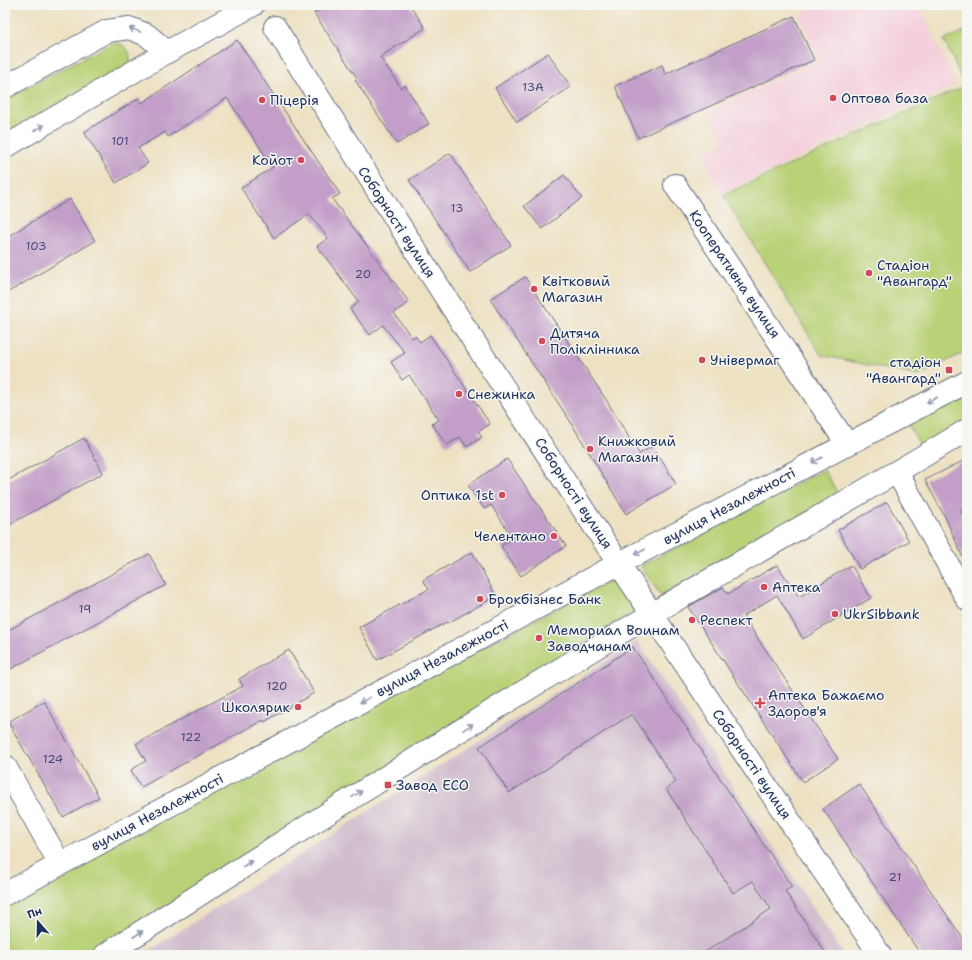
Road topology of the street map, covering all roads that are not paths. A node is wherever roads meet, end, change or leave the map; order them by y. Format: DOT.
graph roads {
  1 [pos="253,5"];
  2 [pos="275,27"];
  3 [pos="167,52"];
  4 [pos="5,87"];
  5 [pos="5,147"];
  6 [pos="675,184"];
  7 [pos="967,382"];
  8 [pos="967,430"];
  9 [pos="847,444"];
  10 [pos="897,472"];
  11 [pos="620,563"];
  12 [pos="967,599"];
  13 [pos="652,614"];
  14 [pos="5,766"];
  15 [pos="60,864"];
  16 [pos="5,894"];
  17 [pos="105,955"];
  18 [pos="880,955"];
  1 -- 3 [label="street"];
  2 -- 11 [label="street, Соборності вулиця"];
  3 -- 4 [label="street, one-way"];
  5 -- 3 [label="street, one-way"];
  6 -- 9 [label="street, Кооперативна вулиця"];
  7 -- 9 [label="street, вулиця Незалежності, one-way"];
  8 -- 10 [label="street"];
  9 -- 11 [label="street, вулиця Незалежності, one-way"];
  10 -- 12 [label="street"];
  10 -- 13 [label="street"];
  11 -- 13 [label="street, Соборності вулиця"];
  11 -- 15 [label="street, вулиця Незалежності, one-way"];
  17 -- 13 [label="street, one-way"];
  13 -- 18 [label="street, Соборності вулиця"];
  14 -- 15 [label="street"];
  15 -- 16 [label="street, вулиця Незалежності"];
}
